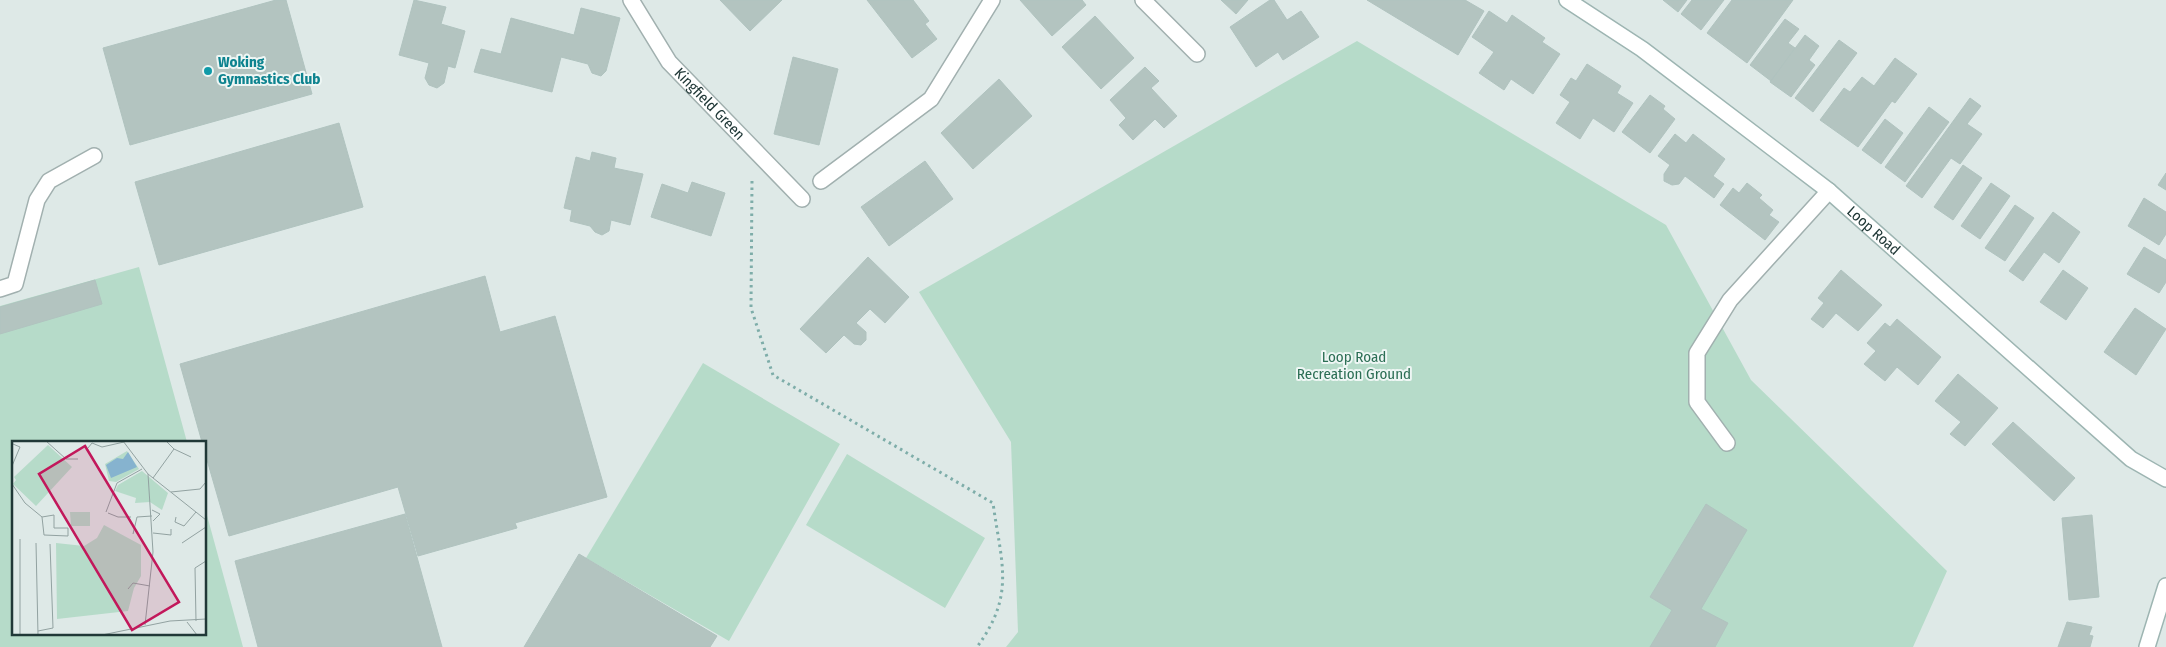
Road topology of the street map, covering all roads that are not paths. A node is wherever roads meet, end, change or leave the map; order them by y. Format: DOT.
graph roads {
  1 [pos="631,0"];
  2 [pos="992,0"];
  3 [pos="1143,0"];
  4 [pos="1567,0"];
  5 [pos="1197,54"];
  6 [pos="94,156"];
  7 [pos="821,181"];
  8 [pos="1829,191"];
  9 [pos="802,199"];
  10 [pos="0,289"];
  11 [pos="1727,443"];
  12 [pos="2166,479"];
  13 [pos="2166,586"];
  14 [pos="2147,647"];
  1 -- 9 [label="main road, Kingfield Green"];
  2 -- 7 [label="main road"];
  3 -- 5 [label="main road"];
  4 -- 8 [label="main road, Loop Road"];
  6 -- 10 [label="main road"];
  8 -- 11 [label="main road"];
  8 -- 12 [label="main road, Loop Road"];
  13 -- 14 [label="main road"];
}
